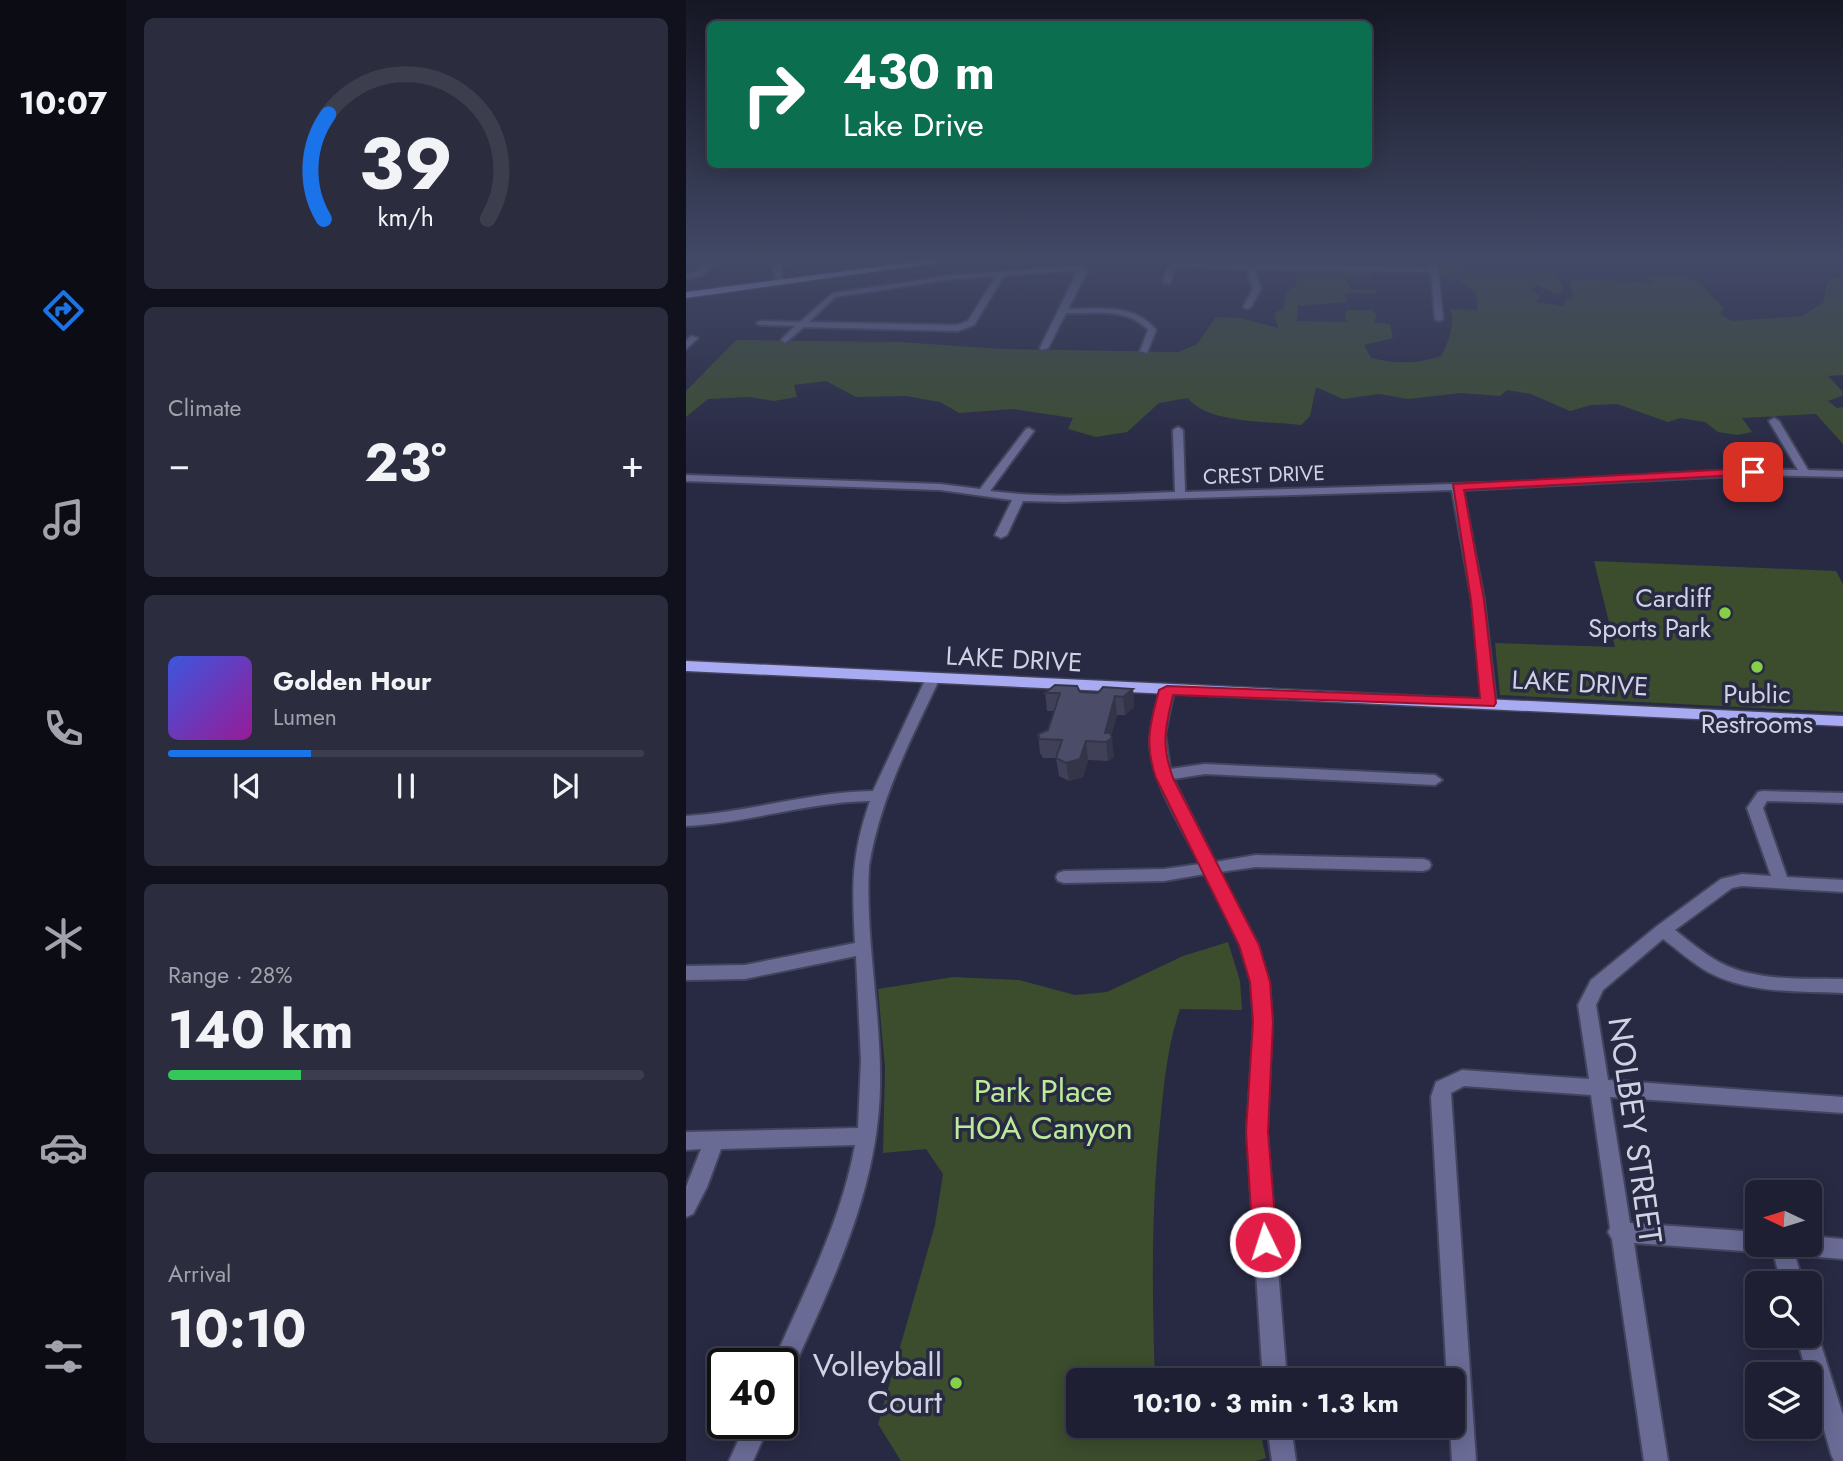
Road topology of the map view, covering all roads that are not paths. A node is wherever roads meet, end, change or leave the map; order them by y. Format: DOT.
graph roads {
  1 [pos="800,325"];
  2 [pos="833,325"];
  3 [pos="963,325"];
  4 [pos="1056,325"];
  5 [pos="1147,325"];
  6 [pos="883,327"];
  7 [pos="694,338"];
  8 [pos="785,340"];
  9 [pos="686,346"];
  10 [pos="1044,348"];
  11 [pos="1144,351"];
  12 [pos="1774,421"];
  13 [pos="1178,430"];
  14 [pos="1029,431"];
  15 [pos="1805,473"];
  16 [pos="1843,474"];
  17 [pos="686,478"];
  18 [pos="1457,487"];
  19 [pos="984,491"];
  20 [pos="1180,496"];
  21 [pos="1019,498"];
  22 [pos="1001,536"];
  23 [pos="686,666"];
  24 [pos="933,678"];
  25 [pos="1167,690"];
  26 [pos="1489,703"];
  27 [pos="1843,721"];
  28 [pos="1164,775"];
  29 [pos="1435,780"];
  30 [pos="879,796"];
  31 [pos="1843,798"];
  32 [pos="686,821"];
  33 [pos="1423,865"];
  34 [pos="1209,868"];
  35 [pos="1064,877"];
  36 [pos="1781,882"];
  37 [pos="1843,886"];
  38 [pos="1663,930"];
  39 [pos="863,948"];
  40 [pos="686,973"];
  41 [pos="1843,986"];
  42 [pos="1598,1089"];
  43 [pos="1843,1105"];
  44 [pos="867,1136"];
  45 [pos="714,1140"];
  46 [pos="686,1141"];
  47 [pos="686,1207"];
  48 [pos="1619,1232"];
  49 [pos="1745,1241"];
  50 [pos="1822,1247"];
  51 [pos="1843,1249"];
  52 [pos="791,1348"];
  53 [pos="1811,1348"];
  54 [pos="1274,1368"];
  55 [pos="1838,1429"];
  56 [pos="1281,1438"];
  57 [pos="751,1439"];
  58 [pos="1843,1454"];
  59 [pos="741,1461"];
  60 [pos="1284,1461"];
  61 [pos="1464,1461"];
  62 [pos="1656,1461"];
  1 -- 8 [label="street"];
  2 -- 6 [label="street"];
  3 -- 6 [label="street"];
  4 -- 10 [label="street"];
  5 -- 11 [label="street"];
  7 -- 9 [label="street"];
  12 -- 15 [label="street"];
  13 -- 20 [label="street"];
  14 -- 19 [label="street"];
  15 -- 16 [label="street, CREST DRIVE"];
  15 -- 18 [label="street, CREST DRIVE"];
  17 -- 19 [label="street, CREST DRIVE"];
  18 -- 20 [label="street, CREST DRIVE"];
  18 -- 26 [label="street"];
  19 -- 21 [label="street, CREST DRIVE"];
  20 -- 21 [label="street, CREST DRIVE"];
  21 -- 22 [label="street"];
  23 -- 24 [label="main road, LAKE DRIVE"];
  24 -- 25 [label="main road, LAKE DRIVE"];
  24 -- 30 [label="street"];
  25 -- 26 [label="main road, LAKE DRIVE"];
  25 -- 28 [label="street"];
  26 -- 27 [label="main road, LAKE DRIVE"];
  28 -- 29 [label="street"];
  28 -- 34 [label="street"];
  30 -- 32 [label="street"];
  30 -- 39 [label="street"];
  31 -- 36 [label="street"];
  33 -- 34 [label="street"];
  34 -- 35 [label="street"];
  34 -- 54 [label="street"];
  36 -- 37 [label="street, NOLBEY STREET"];
  36 -- 38 [label="street, NOLBEY STREET"];
  38 -- 41 [label="street"];
  38 -- 42 [label="street, NOLBEY STREET"];
  39 -- 40 [label="street"];
  39 -- 44 [label="street"];
  42 -- 43 [label="street"];
  42 -- 48 [label="street, NOLBEY STREET"];
  42 -- 61 [label="street"];
  44 -- 45 [label="street"];
  44 -- 52 [label="street"];
  45 -- 46 [label="street"];
  45 -- 47 [label="street"];
  48 -- 49 [label="street"];
  48 -- 62 [label="street, NOLBEY STREET"];
  50 -- 51 [label="street"];
  53 -- 55 [label="street"];
  55 -- 58 [label="street"];
  56 -- 60 [label="street"];
  57 -- 59 [label="street"];
}
